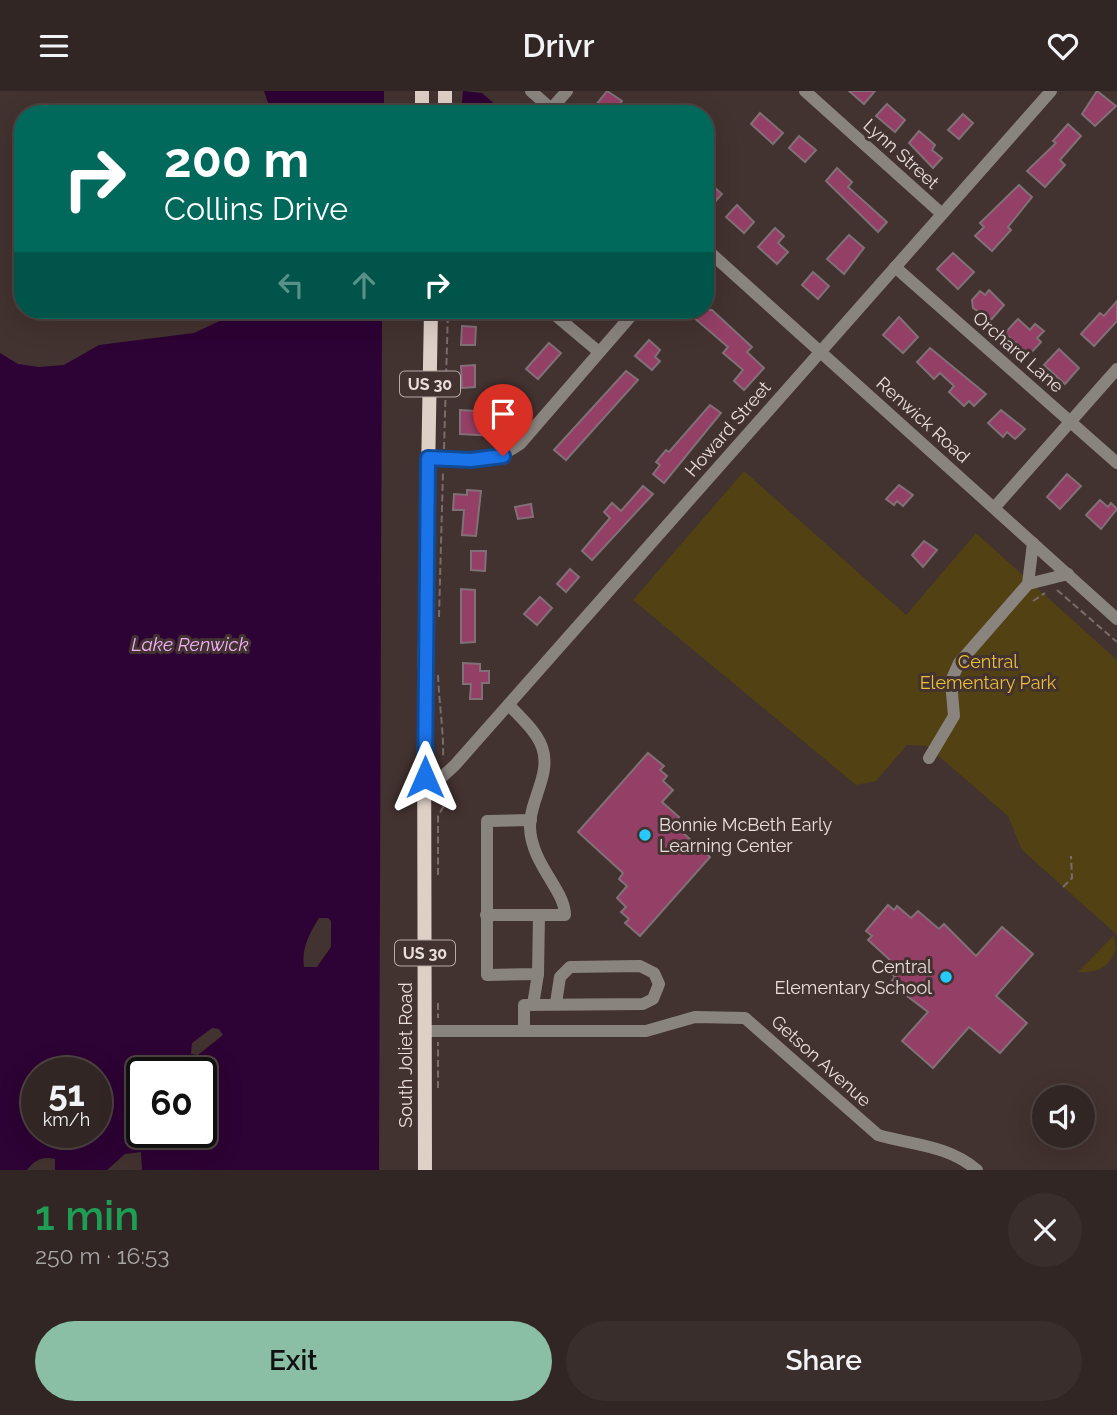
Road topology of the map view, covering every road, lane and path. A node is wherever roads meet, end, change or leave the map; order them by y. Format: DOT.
graph roads {
  1 [pos="531,91"];
  2 [pos="805,91"];
  3 [pos="1051,91"];
  4 [pos="547,105"];
  5 [pos="942,214"];
  6 [pos="714,256"];
  7 [pos="895,267"];
  8 [pos="431,319"];
  9 [pos="448,319"];
  10 [pos="560,319"];
  11 [pos="628,319"];
  12 [pos="819,351"];
  13 [pos="599,352"];
  14 [pos="1117,369"];
  15 [pos="1071,422"];
  16 [pos="444,447"];
  17 [pos="428,458"];
  18 [pos="1117,463"];
  19 [pos="443,473"];
  20 [pos="994,508"];
  21 [pos="1033,543"];
  22 [pos="1069,575"];
  23 [pos="1028,584"];
  24 [pos="1033,601"];
  25 [pos="1117,619"];
  26 [pos="439,623"];
  27 [pos="1117,642"];
  28 [pos="437,664"];
  29 [pos="509,705"];
  30 [pos="444,742"];
  31 [pos="929,758"];
  32 [pos="425,777"];
  33 [pos="443,798"];
  34 [pos="531,820"];
  35 [pos="1071,856"];
  36 [pos="438,881"];
  37 [pos="1063,887"];
  38 [pos="486,915"];
  39 [pos="539,915"];
  40 [pos="538,974"];
  41 [pos="438,995"];
  42 [pos="556,1003"];
  43 [pos="533,1005"];
  44 [pos="438,1015"];
  45 [pos="425,1031"];
  46 [pos="524,1031"];
  47 [pos="425,1170"];
  48 [pos="976,1170"];
  1 -- 4 [label="street"];
  2 -- 5 [label="street, Lynn Street"];
  3 -- 5 [label="street, Howard Street"];
  5 -- 7 [label="street, Howard Street"];
  6 -- 12 [label="street, Renwick Road"];
  7 -- 12 [label="street, Howard Street"];
  7 -- 15 [label="street, Orchard Lane"];
  8 -- 17 [label="main road, South Joliet Road / US 30"];
  9 -- 16 [label="path"];
  10 -- 13 [label="street"];
  11 -- 13 [label="street"];
  12 -- 20 [label="street, Renwick Road"];
  12 -- 29 [label="street, Howard Street"];
  13 -- 17 [label="street"];
  14 -- 15 [label="street"];
  15 -- 18 [label="street, Orchard Lane"];
  15 -- 20 [label="street"];
  17 -- 32 [label="main road, South Joliet Road / US 30"];
  19 -- 26 [label="path"];
  20 -- 21 [label="street, Renwick Road"];
  21 -- 22 [label="street, Renwick Road"];
  21 -- 23 [label="street"];
  22 -- 23 [label="street"];
  22 -- 25 [label="street, Renwick Road"];
  23 -- 31 [label="street"];
  24 -- 27 [label="path"];
  28 -- 30 [label="path"];
  29 -- 32 [label="street, Howard Street"];
  29 -- 34 [label="street"];
  32 -- 45 [label="main road, South Joliet Road / US 30"];
  33 -- 36 [label="path"];
  34 -- 38 [label="street"];
  34 -- 39 [label="street"];
  35 -- 37 [label="path"];
  38 -- 39 [label="street"];
  38 -- 40 [label="street"];
  39 -- 40 [label="street"];
  40 -- 43 [label="street"];
  41 -- 44 [label="path"];
  42 -- 42 [label="street"];
  42 -- 43 [label="street"];
  43 -- 46 [label="street"];
  45 -- 46 [label="street, Getson Avenue"];
  45 -- 47 [label="main road, South Joliet Road / US 30"];
  46 -- 48 [label="street, Getson Avenue"];
}
